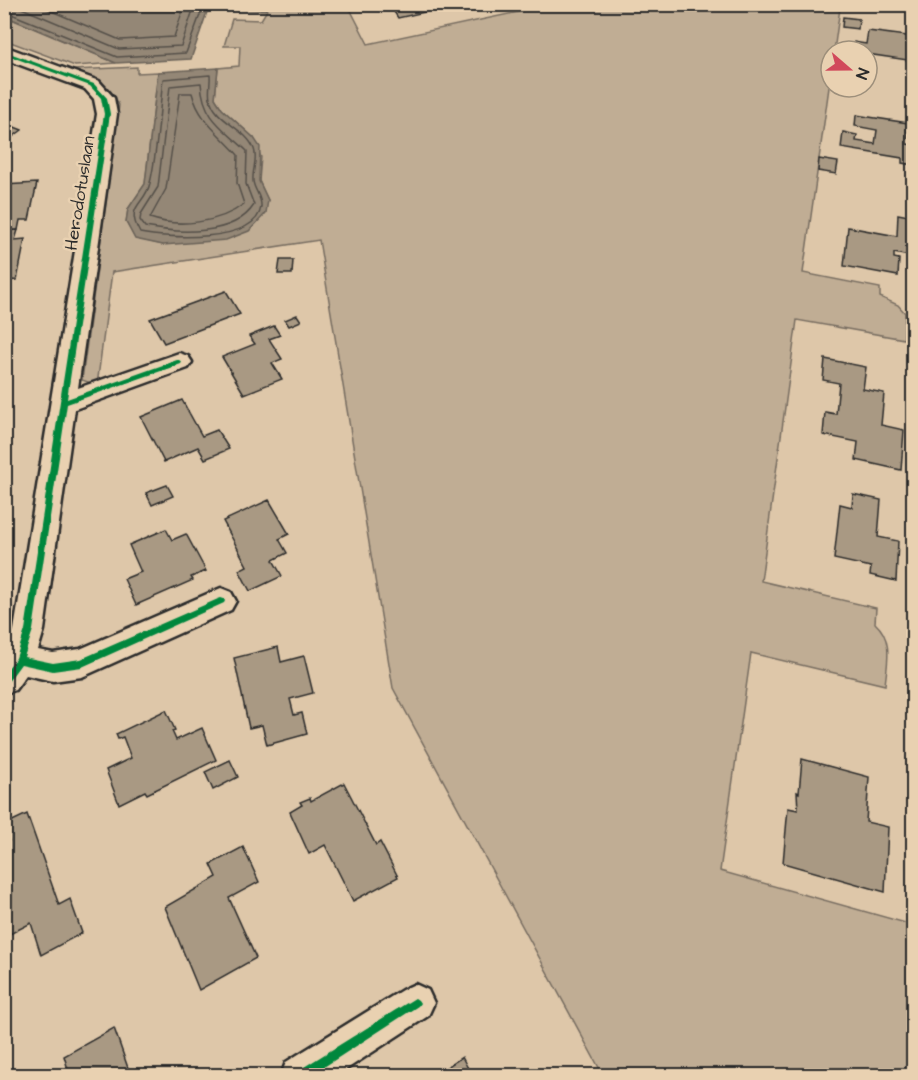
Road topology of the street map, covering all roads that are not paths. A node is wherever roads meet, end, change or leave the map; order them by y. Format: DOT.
graph roads {
  1 [pos="4,52"];
  2 [pos="178,362"];
  3 [pos="63,403"];
  4 [pos="221,601"];
  5 [pos="12,670"];
  6 [pos="415,1003"];
  7 [pos="300,1076"];
  1 -- 3 [label="street, Herodotuslaan"];
  2 -- 3 [label="street"];
  3 -- 5 [label="street, Herodotuslaan"];
  4 -- 5 [label="street, Herodotuslaan"];
  6 -- 7 [label="street"];
}
